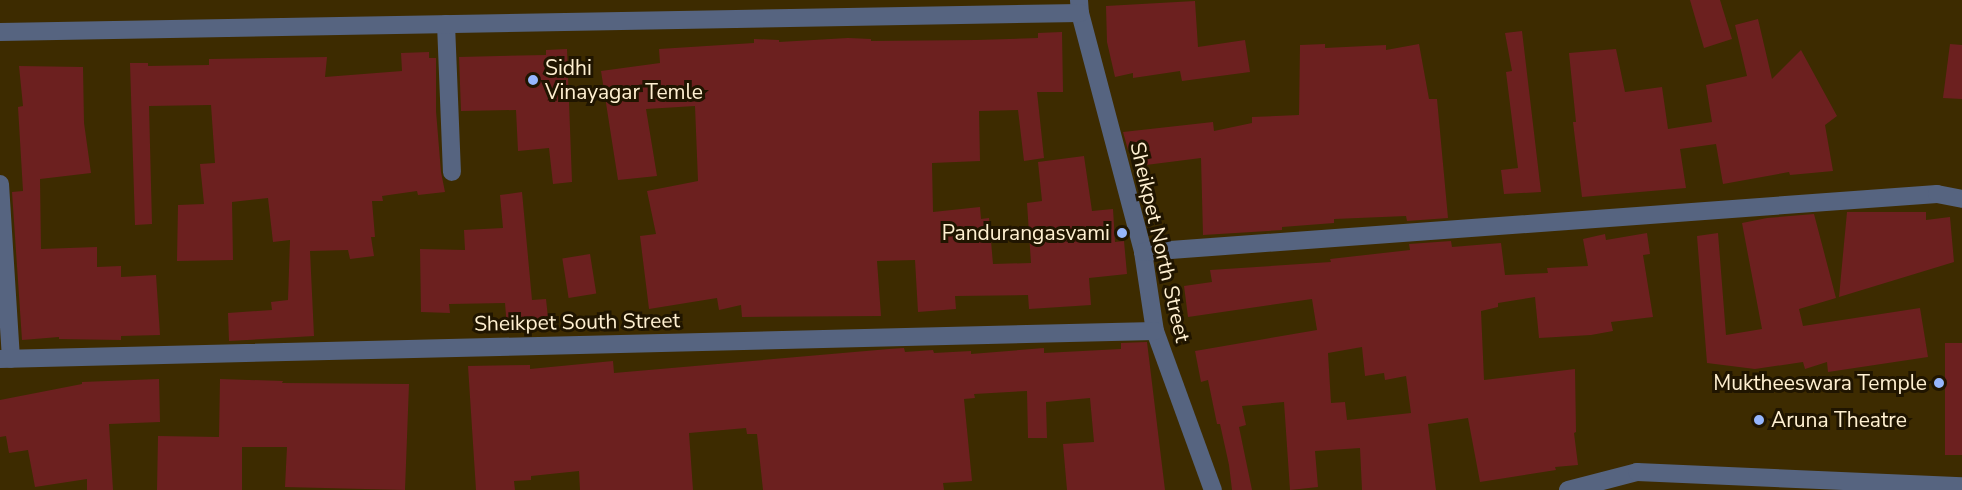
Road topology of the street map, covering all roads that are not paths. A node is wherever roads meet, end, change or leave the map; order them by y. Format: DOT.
graph roads {
  1 [pos="1079,6"];
  2 [pos="446,24"];
  3 [pos="0,32"];
  4 [pos="452,172"];
  5 [pos="0,184"];
  6 [pos="1962,199"];
  7 [pos="1143,252"];
  8 [pos="1155,331"];
  9 [pos="6,359"];
  10 [pos="1962,486"];
  11 [pos="1213,490"];
  12 [pos="1568,490"];
  1 -- 2 [label="street"];
  1 -- 7 [label="street, Sheikpet North Street"];
  2 -- 3 [label="street"];
  2 -- 4 [label="street"];
  5 -- 9 [label="street"];
  6 -- 7 [label="street"];
  7 -- 8 [label="street, Sheikpet North Street"];
  8 -- 9 [label="street, Sheikpet South Street"];
  8 -- 11 [label="street, Sheikpet North Street"];
  10 -- 12 [label="street"];
}
